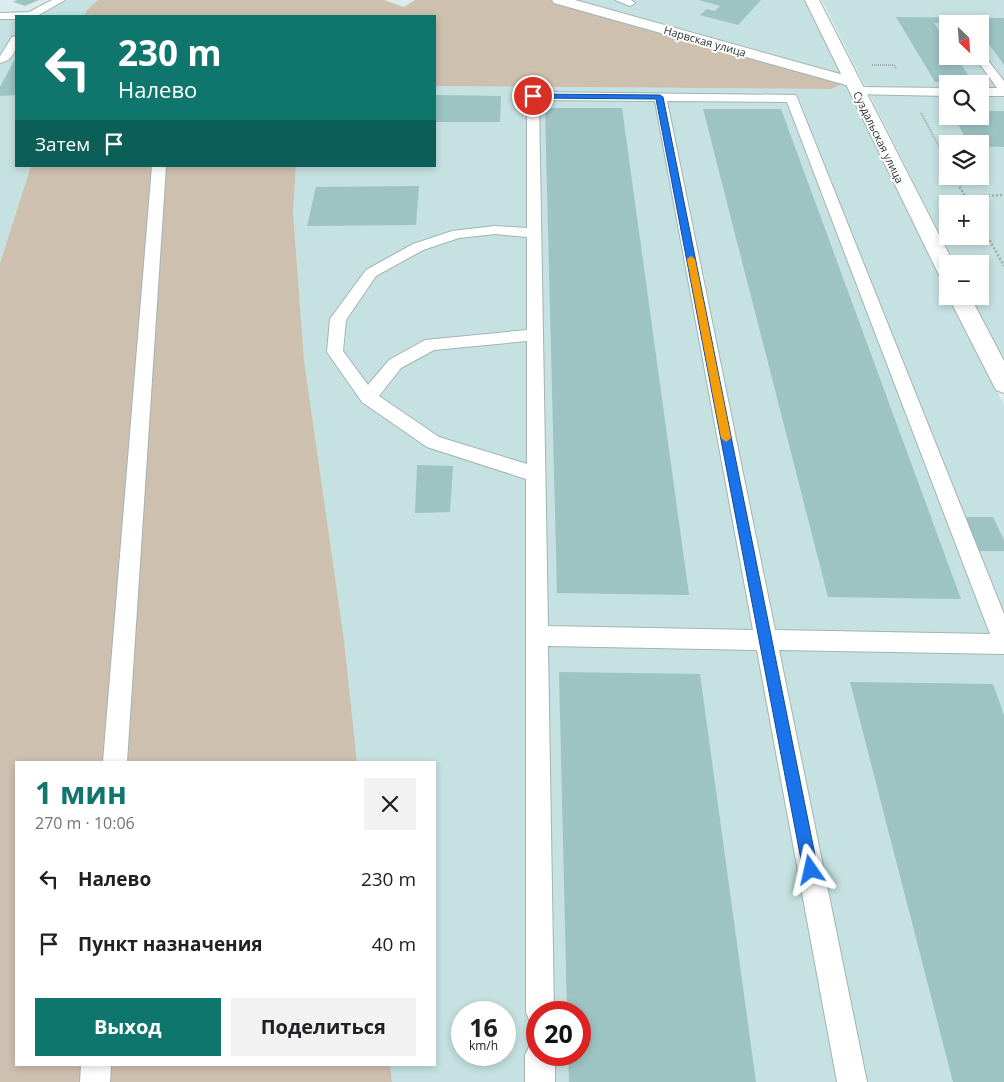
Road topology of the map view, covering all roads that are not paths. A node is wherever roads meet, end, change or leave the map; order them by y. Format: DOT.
graph roads {
  1 [pos="60,0"];
  2 [pos="559,0"];
  3 [pos="812,0"];
  4 [pos="32,15"];
  5 [pos="0,16"];
  6 [pos="15,16"];
  7 [pos="15,41"];
  8 [pos="0,60"];
  9 [pos="986,65"];
  10 [pos="854,86"];
  11 [pos="1004,90"];
  12 [pos="939,91"];
  13 [pos="989,91"];
  14 [pos="660,97"];
  15 [pos="159,167"];
  16 [pos="534,234"];
  17 [pos="939,256"];
  18 [pos="964,305"];
  19 [pos="535,335"];
  20 [pos="1004,384"];
  21 [pos="368,397"];
  22 [pos="536,474"];
  23 [pos="537,636"];
  24 [pos="766,640"];
  25 [pos="1004,643"];
  26 [pos="115,761"];
  27 [pos="540,1001"];
  28 [pos="96,1066"];
  29 [pos="540,1066"];
  30 [pos="95,1082"];
  31 [pos="540,1082"];
  32 [pos="852,1082"];
  1 -- 4 [label="lane"];
  2 -- 10 [label="main road, Нарвская улица"];
  3 -- 10 [label="main road, Суздальская улица"];
  5 -- 6 [label="lane"];
  7 -- 8 [label="lane"];
  9 -- 11 [label="lane"];
  10 -- 12 [label="lane"];
  10 -- 17 [label="main road, Суздальская улица"];
  11 -- 13 [label="lane"];
  14 -- 16 [label="lane"];
  14 -- 24 [label="lane"];
  14 -- 25 [label="lane"];
  15 -- 26 [label="lane"];
  16 -- 19 [label="lane"];
  16 -- 21 [label="lane"];
  18 -- 20 [label="main road"];
  19 -- 21 [label="lane"];
  19 -- 22 [label="lane"];
  21 -- 22 [label="lane"];
  22 -- 23 [label="lane"];
  23 -- 24 [label="lane"];
  23 -- 27 [label="lane"];
  24 -- 25 [label="lane"];
  24 -- 32 [label="lane"];
  28 -- 30 [label="lane"];
  29 -- 31 [label="lane"];
}
